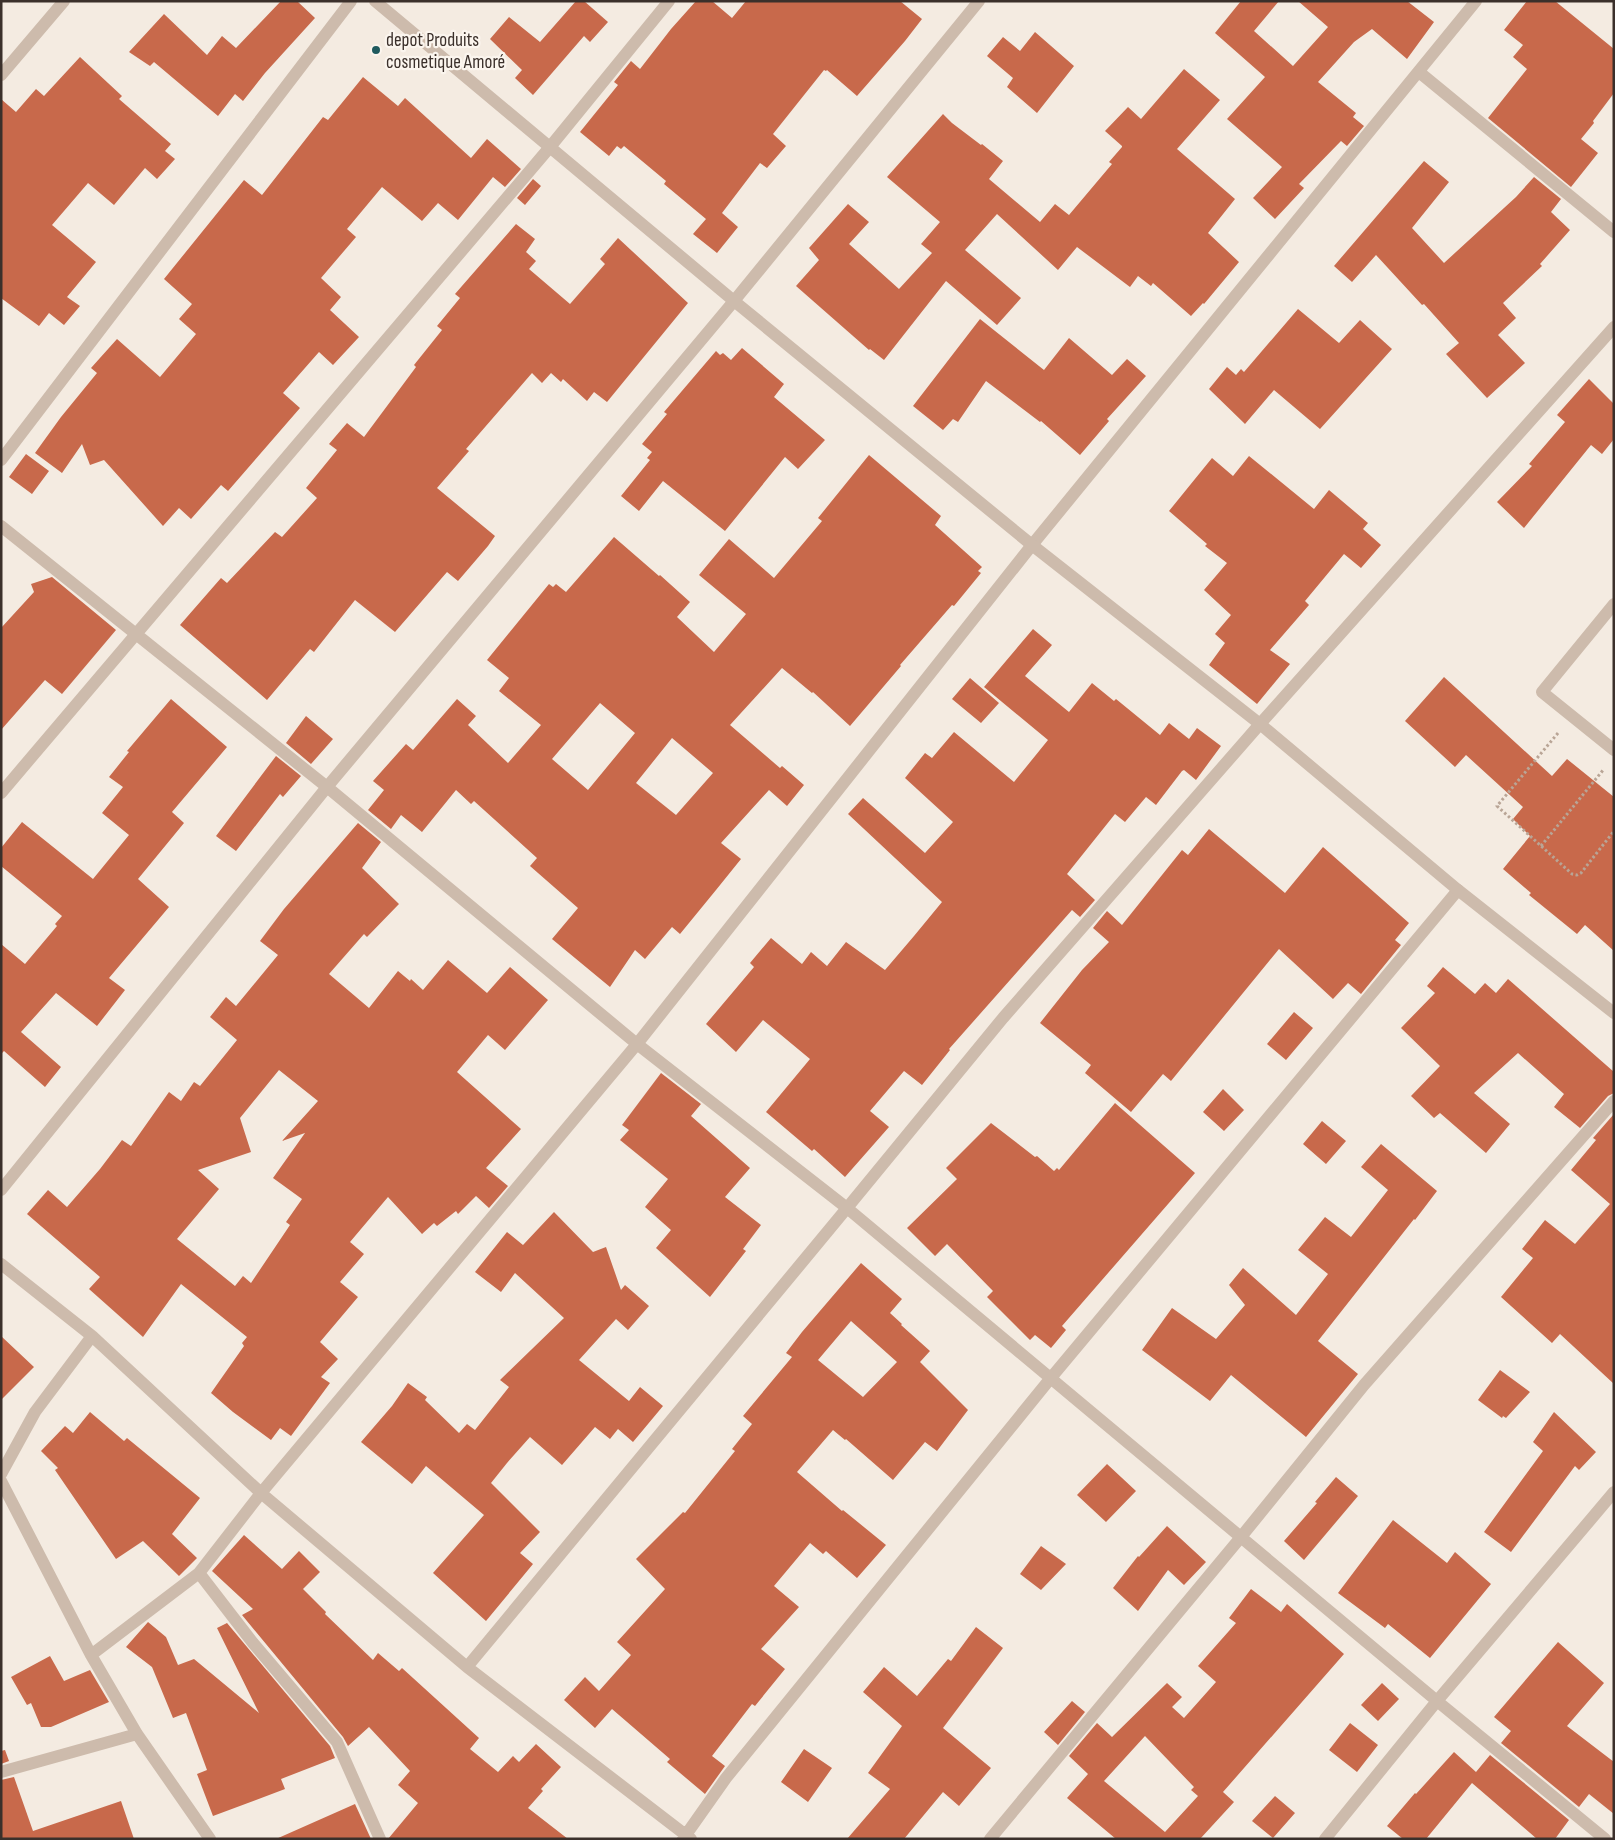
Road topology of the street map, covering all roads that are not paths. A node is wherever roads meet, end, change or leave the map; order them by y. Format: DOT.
graph roads {
  1 [pos="64,1"];
  2 [pos="350,1"];
  3 [pos="375,1"];
  4 [pos="669,1"];
  5 [pos="979,1"];
  6 [pos="1476,1"];
  7 [pos="1418,72"];
  8 [pos="1,75"];
  9 [pos="550,147"];
  10 [pos="1614,232"];
  11 [pos="734,301"];
  12 [pos="1614,328"];
  13 [pos="1,460"];
  14 [pos="1,526"];
  15 [pos="1032,545"];
  16 [pos="1614,604"];
  17 [pos="135,635"];
  18 [pos="1260,724"];
  19 [pos="1614,750"];
  20 [pos="327,787"];
  21 [pos="1,794"];
  22 [pos="1458,890"];
  23 [pos="1614,1013"];
  24 [pos="636,1044"];
  25 [pos="1614,1101"];
  26 [pos="1,1190"];
  27 [pos="847,1208"];
  28 [pos="1,1264"];
  29 [pos="92,1336"];
  30 [pos="1050,1379"];
  31 [pos="1,1474"];
  32 [pos="1,1480"];
  33 [pos="1614,1492"];
  34 [pos="261,1493"];
  35 [pos="1241,1537"];
  36 [pos="199,1573"];
  37 [pos="91,1655"];
  38 [pos="467,1667"];
  39 [pos="1437,1701"];
  40 [pos="137,1734"];
  41 [pos="1,1772"];
  42 [pos="686,1837"];
  43 [pos="210,1839"];
  44 [pos="380,1839"];
  45 [pos="990,1839"];
  46 [pos="1325,1839"];
  47 [pos="1605,1839"];
  1 -- 8 [label="street"];
  2 -- 13 [label="street"];
  3 -- 9 [label="street"];
  4 -- 9 [label="street"];
  5 -- 11 [label="street"];
  6 -- 7 [label="street"];
  7 -- 10 [label="street"];
  7 -- 15 [label="street"];
  9 -- 11 [label="street"];
  9 -- 17 [label="street"];
  11 -- 15 [label="street"];
  11 -- 20 [label="street"];
  12 -- 18 [label="street"];
  14 -- 17 [label="street"];
  15 -- 18 [label="street"];
  15 -- 24 [label="street"];
  16 -- 19 [label="street"];
  17 -- 20 [label="street"];
  17 -- 21 [label="street"];
  18 -- 22 [label="street"];
  18 -- 27 [label="street"];
  20 -- 24 [label="street"];
  20 -- 26 [label="street"];
  22 -- 23 [label="street"];
  22 -- 30 [label="street"];
  24 -- 27 [label="street"];
  24 -- 34 [label="street"];
  25 -- 35 [label="street"];
  27 -- 30 [label="street"];
  27 -- 38 [label="street"];
  28 -- 29 [label="street"];
  29 -- 31 [label="street"];
  29 -- 34 [label="street"];
  30 -- 35 [label="street"];
  30 -- 42 [label="street"];
  32 -- 37 [label="street"];
  33 -- 39 [label="street"];
  34 -- 36 [label="street"];
  34 -- 38 [label="street"];
  35 -- 39 [label="street"];
  35 -- 45 [label="street"];
  36 -- 37 [label="street"];
  36 -- 44 [label="street"];
  37 -- 40 [label="street"];
  38 -- 42 [label="street"];
  39 -- 46 [label="street"];
  39 -- 47 [label="street"];
  40 -- 41 [label="street"];
  40 -- 43 [label="street"];
}
